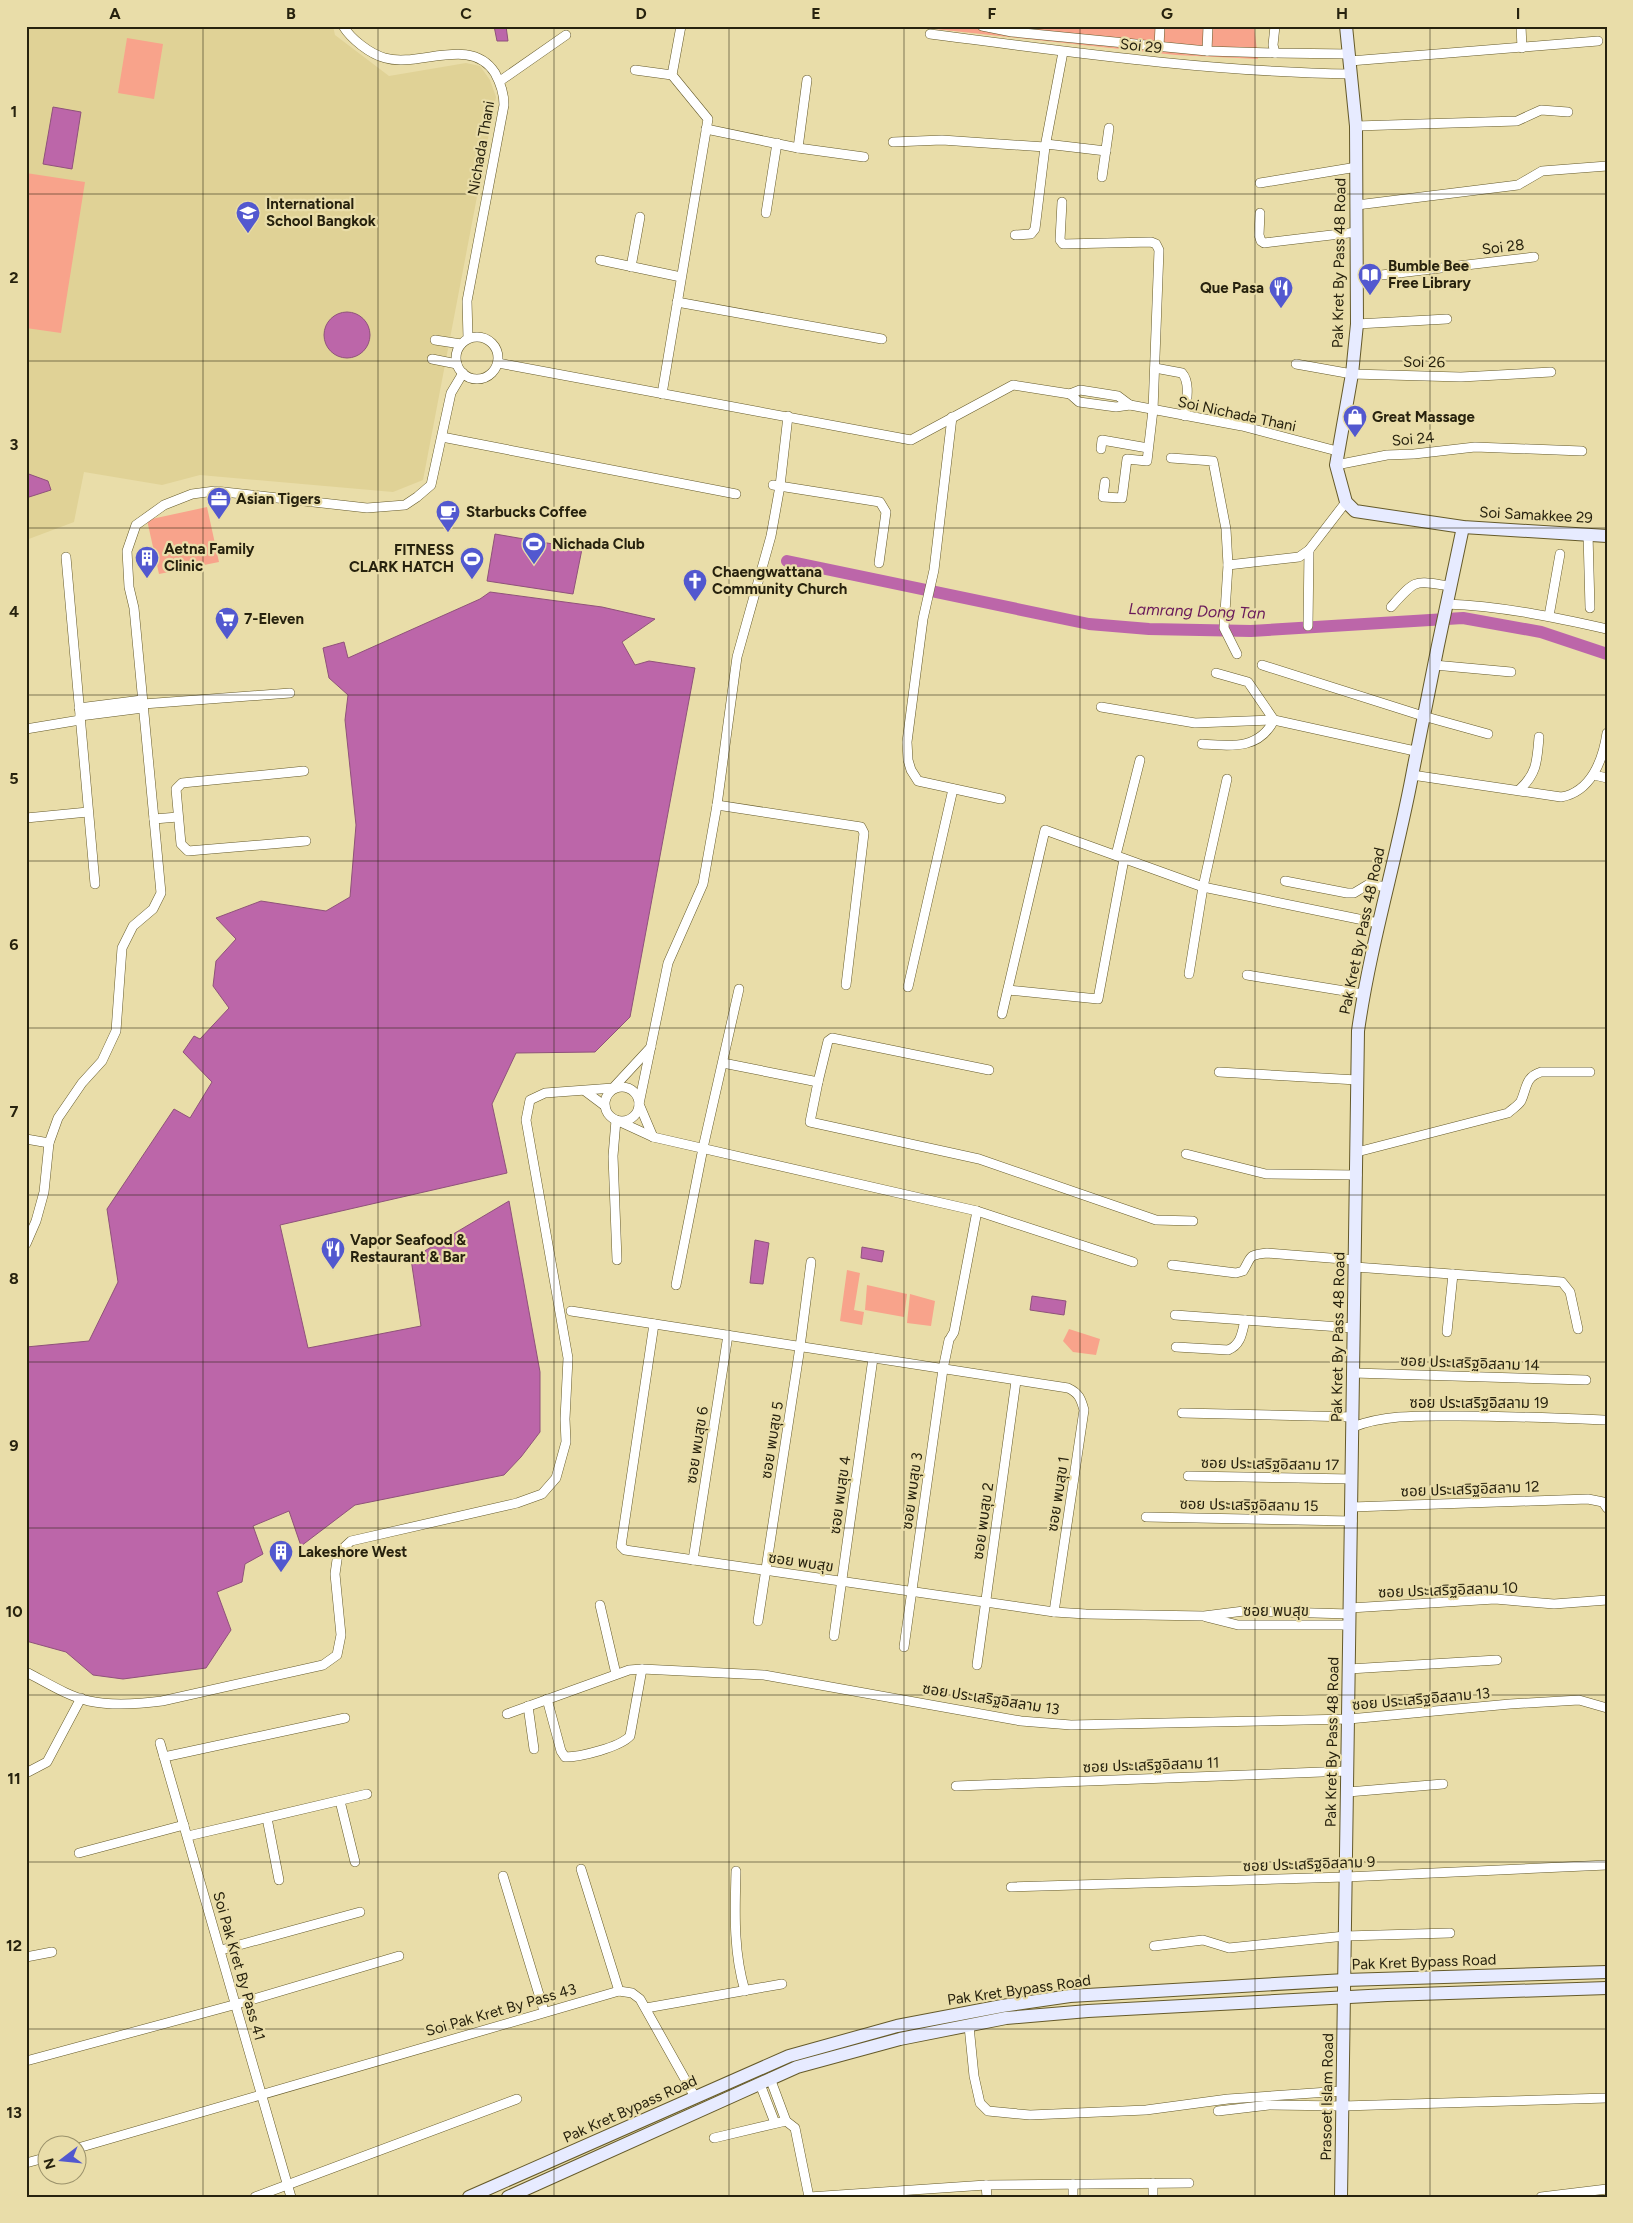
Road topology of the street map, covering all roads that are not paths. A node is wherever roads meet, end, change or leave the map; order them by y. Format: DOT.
graph roads {
  1 [pos="343,26"];
  2 [pos="681,26"];
  3 [pos="982,26"];
  4 [pos="1160,26"];
  5 [pos="1208,26"];
  6 [pos="1275,26"];
  7 [pos="1346,26"];
  8 [pos="1521,26"];
  9 [pos="930,34"];
  10 [pos="566,35"];
  11 [pos="1598,41"];
  12 [pos="1159,47"];
  13 [pos="1522,48"];
  14 [pos="1063,52"];
  15 [pos="1207,52"];
  16 [pos="1275,53"];
  17 [pos="1349,58"];
  18 [pos="635,70"];
  19 [pos="1351,74"];
  20 [pos="672,75"];
  21 [pos="807,80"];
  22 [pos="500,81"];
  23 [pos="1568,112"];
  24 [pos="1356,126"];
  25 [pos="1109,128"];
  26 [pos="706,129"];
  27 [pos="893,142"];
  28 [pos="777,143"];
  29 [pos="1046,145"];
  30 [pos="798,148"];
  31 [pos="1106,151"];
  32 [pos="864,158"];
  33 [pos="1607,166"];
  34 [pos="1357,168"];
  35 [pos="1102,177"];
  36 [pos="1260,183"];
  37 [pos="1062,202"];
  38 [pos="1357,205"];
  39 [pos="766,213"];
  40 [pos="1260,213"];
  41 [pos="640,217"];
  42 [pos="1357,232"];
  43 [pos="1015,235"];
  44 [pos="1534,257"];
  45 [pos="600,260"];
  46 [pos="631,267"];
  47 [pos="681,277"];
  48 [pos="1356,278"];
  49 [pos="677,302"];
  50 [pos="1447,319"];
  51 [pos="1357,324"];
  52 [pos="882,339"];
  53 [pos="436,340"];
  54 [pos="464,341"];
  55 [pos="432,359"];
  56 [pos="498,363"];
  57 [pos="457,364"];
  58 [pos="1296,364"];
  59 [pos="1154,368"];
  60 [pos="1552,372"];
  61 [pos="462,374"];
  62 [pos="1352,374"];
  63 [pos="662,394"];
  64 [pos="1153,410"];
  65 [pos="788,416"];
  66 [pos="1185,416"];
  67 [pos="952,417"];
  68 [pos="442,437"];
  69 [pos="1148,448"];
  70 [pos="1101,449"];
  71 [pos="1582,451"];
  72 [pos="1338,452"];
  73 [pos="1171,458"];
  74 [pos="1336,465"];
  75 [pos="1105,482"];
  76 [pos="776,486"];
  77 [pos="736,494"];
  78 [pos="1346,502"];
  79 [pos="1463,527"];
  80 [pos="1588,534"];
  81 [pos="1607,536"];
  82 [pos="1309,550"];
  83 [pos="1560,554"];
  84 [pos="66,557"];
  85 [pos="879,563"];
  86 [pos="1228,566"];
  87 [pos="1450,586"];
  88 [pos="1446,604"];
  89 [pos="1391,607"];
  90 [pos="1590,608"];
  91 [pos="1549,616"];
  92 [pos="1308,626"];
  93 [pos="1607,630"];
  94 [pos="1237,654"];
  95 [pos="1434,665"];
  96 [pos="1262,666"];
  97 [pos="1511,672"];
  98 [pos="1216,673"];
  99 [pos="290,693"];
  100 [pos="143,704"];
  101 [pos="1100,707"];
  102 [pos="80,715"];
  103 [pos="1423,716"];
  104 [pos="1274,720"];
  105 [pos="26,729"];
  106 [pos="1607,733"];
  107 [pos="1488,734"];
  108 [pos="1539,737"];
  109 [pos="1202,744"];
  110 [pos="1415,751"];
  111 [pos="1140,760"];
  112 [pos="304,771"];
  113 [pos="1594,774"];
  114 [pos="1412,775"];
  115 [pos="1607,778"];
  116 [pos="1227,779"];
  117 [pos="953,789"];
  118 [pos="1519,790"];
  119 [pos="1001,798"];
  120 [pos="717,805"];
  121 [pos="88,812"];
  122 [pos="178,817"];
  123 [pos="26,818"];
  124 [pos="154,819"];
  125 [pos="306,841"];
  126 [pos="1120,857"];
  127 [pos="1285,881"];
  128 [pos="95,884"];
  129 [pos="1203,887"];
  130 [pos="1386,887"];
  131 [pos="1378,924"];
  132 [pos="1189,974"];
  133 [pos="1247,975"];
  134 [pos="846,986"];
  135 [pos="908,987"];
  136 [pos="739,989"];
  137 [pos="1008,990"];
  138 [pos="1363,994"];
  139 [pos="1002,1014"];
  140 [pos="651,1047"];
  141 [pos="723,1063"];
  142 [pos="989,1070"];
  143 [pos="1219,1072"];
  144 [pos="1590,1072"];
  145 [pos="1357,1080"];
  146 [pos="818,1082"];
  147 [pos="613,1088"];
  148 [pos="585,1091"];
  149 [pos="639,1104"];
  150 [pos="605,1106"];
  151 [pos="616,1120"];
  152 [pos="653,1137"];
  153 [pos="26,1139"];
  154 [pos="49,1143"];
  155 [pos="703,1148"];
  156 [pos="1357,1152"];
  157 [pos="1186,1154"];
  158 [pos="1357,1175"];
  159 [pos="977,1211"];
  160 [pos="1193,1221"];
  161 [pos="26,1244"];
  162 [pos="617,1260"];
  163 [pos="811,1262"];
  164 [pos="1133,1262"];
  165 [pos="1355,1264"];
  166 [pos="1172,1265"];
  167 [pos="1453,1274"];
  168 [pos="676,1285"];
  169 [pos="571,1311"];
  170 [pos="1175,1315"];
  171 [pos="1245,1320"];
  172 [pos="654,1324"];
  173 [pos="1354,1328"];
  174 [pos="1578,1329"];
  175 [pos="1447,1332"];
  176 [pos="728,1335"];
  177 [pos="800,1347"];
  178 [pos="1176,1347"];
  179 [pos="873,1358"];
  180 [pos="943,1369"];
  181 [pos="1354,1373"];
  182 [pos="1586,1380"];
  183 [pos="1016,1381"];
  184 [pos="1182,1414"];
  185 [pos="1607,1420"];
  186 [pos="1353,1422"];
  187 [pos="1188,1476"];
  188 [pos="1352,1479"];
  189 [pos="1352,1507"];
  190 [pos="1607,1508"];
  191 [pos="1146,1517"];
  192 [pos="1352,1521"];
  193 [pos="693,1560"];
  194 [pos="766,1571"];
  195 [pos="841,1582"];
  196 [pos="912,1592"];
  197 [pos="1607,1600"];
  198 [pos="986,1603"];
  199 [pos="600,1605"];
  200 [pos="1054,1612"];
  201 [pos="1204,1616"];
  202 [pos="1350,1616"];
  203 [pos="758,1620"];
  204 [pos="834,1636"];
  205 [pos="904,1647"];
  206 [pos="1497,1660"];
  207 [pos="977,1665"];
  208 [pos="642,1669"];
  209 [pos="1349,1669"];
  210 [pos="26,1672"];
  211 [pos="616,1674"];
  212 [pos="81,1698"];
  213 [pos="547,1699"];
  214 [pos="528,1706"];
  215 [pos="1607,1708"];
  216 [pos="507,1714"];
  217 [pos="345,1718"];
  218 [pos="1349,1719"];
  219 [pos="160,1742"];
  220 [pos="534,1749"];
  221 [pos="164,1757"];
  222 [pos="26,1761"];
  223 [pos="36,1768"];
  224 [pos="1348,1772"];
  225 [pos="26,1773"];
  226 [pos="1443,1784"];
  227 [pos="956,1786"];
  228 [pos="1348,1792"];
  229 [pos="367,1794"];
  230 [pos="340,1800"];
  231 [pos="267,1818"];
  232 [pos="184,1825"];
  233 [pos="188,1836"];
  234 [pos="80,1853"];
  235 [pos="355,1862"];
  236 [pos="1607,1865"];
  237 [pos="581,1869"];
  238 [pos="736,1870"];
  239 [pos="503,1876"];
  240 [pos="1346,1876"];
  241 [pos="279,1880"];
  242 [pos="1011,1887"];
  243 [pos="360,1912"];
  244 [pos="1450,1933"];
  245 [pos="1345,1936"];
  246 [pos="1154,1946"];
  247 [pos="221,1950"];
  248 [pos="52,1952"];
  249 [pos="399,1956"];
  250 [pos="26,1957"];
  251 [pos="1607,1972"];
  252 [pos="1345,1980"];
  253 [pos="782,1984"];
  254 [pos="1607,1988"];
  255 [pos="619,1990"];
  256 [pos="745,1991"];
  257 [pos="1344,1998"];
  258 [pos="237,2004"];
  259 [pos="646,2008"];
  260 [pos="544,2012"];
  261 [pos="968,2026"];
  262 [pos="26,2061"];
  263 [pos="765,2081"];
  264 [pos="1343,2091"];
  265 [pos="260,2094"];
  266 [pos="695,2098"];
  267 [pos="1607,2098"];
  268 [pos="517,2099"];
  269 [pos="1343,2106"];
  270 [pos="1218,2111"];
  271 [pos="786,2121"];
  272 [pos="776,2123"];
  273 [pos="714,2138"];
  274 [pos="88,2145"];
  275 [pos="1153,2183"];
  276 [pos="1189,2183"];
  277 [pos="1073,2184"];
  278 [pos="287,2185"];
  279 [pos="986,2185"];
  280 [pos="1607,2189"];
  281 [pos="905,2194"];
  282 [pos="254,2197"];
  283 [pos="291,2197"];
  284 [pos="470,2197"];
  285 [pos="508,2197"];
  286 [pos="986,2197"];
  287 [pos="1073,2197"];
  288 [pos="1153,2197"];
  289 [pos="1341,2197"];
  290 [pos="1542,2197"];
  1 -- 22 [label="street, Nichada Thani"];
  2 -- 20 [label="street"];
  3 -- 12 [label="street"];
  4 -- 12 [label="street"];
  5 -- 15 [label="street"];
  6 -- 16 [label="street"];
  7 -- 17 [label="street, Pak Kret By Pass 48 Road"];
  8 -- 13 [label="street"];
  9 -- 14 [label="street, Soi 29"];
  10 -- 22 [label="street"];
  11 -- 13 [label="street"];
  12 -- 15 [label="street"];
  13 -- 17 [label="street"];
  14 -- 19 [label="street, Soi 29"];
  14 -- 29 [label="street"];
  15 -- 16 [label="street"];
  16 -- 17 [label="street"];
  17 -- 19 [label="street, Pak Kret By Pass 48 Road"];
  18 -- 20 [label="street"];
  19 -- 24 [label="street, Pak Kret By Pass 48 Road"];
  20 -- 26 [label="street"];
  21 -- 30 [label="street"];
  22 -- 54 [label="street, Nichada Thani"];
  23 -- 24 [label="street"];
  24 -- 34 [label="street, Pak Kret By Pass 48 Road"];
  25 -- 31 [label="street"];
  26 -- 28 [label="street"];
  26 -- 47 [label="street"];
  27 -- 29 [label="street"];
  28 -- 30 [label="street"];
  28 -- 39 [label="street"];
  29 -- 31 [label="street"];
  29 -- 43 [label="street"];
  30 -- 32 [label="street"];
  31 -- 35 [label="street"];
  33 -- 38 [label="street"];
  34 -- 36 [label="street"];
  34 -- 38 [label="street, Pak Kret By Pass 48 Road"];
  37 -- 59 [label="street"];
  38 -- 42 [label="street, Pak Kret By Pass 48 Road"];
  40 -- 42 [label="street"];
  41 -- 46 [label="street"];
  42 -- 48 [label="street, Pak Kret By Pass 48 Road"];
  44 -- 48 [label="street, Soi 28"];
  45 -- 46 [label="street"];
  46 -- 47 [label="street"];
  47 -- 49 [label="street"];
  48 -- 51 [label="street, Pak Kret By Pass 48 Road"];
  49 -- 52 [label="street"];
  49 -- 63 [label="street"];
  50 -- 51 [label="street"];
  51 -- 62 [label="street, Pak Kret By Pass 48 Road"];
  53 -- 54 [label="street"];
  54 -- 56 [label="street"];
  54 -- 57 [label="street"];
  55 -- 57 [label="street"];
  56 -- 61 [label="street"];
  56 -- 63 [label="street, Soi Nichada Thani"];
  57 -- 61 [label="street"];
  58 -- 62 [label="street, Soi 26"];
  59 -- 64 [label="street"];
  59 -- 66 [label="street"];
  60 -- 62 [label="street, Soi 26"];
  61 -- 68 [label="street"];
  62 -- 72 [label="street, Pak Kret By Pass 48 Road"];
  63 -- 65 [label="street, Soi Nichada Thani"];
  64 -- 66 [label="street, Soi Nichada Thani"];
  64 -- 67 [label="street, Soi Nichada Thani"];
  64 -- 69 [label="street"];
  65 -- 67 [label="street, Soi Nichada Thani"];
  65 -- 76 [label="street"];
  66 -- 72 [label="street, Soi Nichada Thani"];
  67 -- 117 [label="street"];
  68 -- 77 [label="street"];
  68 -- 100 [label="street"];
  69 -- 70 [label="street"];
  69 -- 75 [label="street"];
  71 -- 74 [label="street, Soi 24"];
  72 -- 74 [label="street, Pak Kret By Pass 48 Road"];
  73 -- 86 [label="street"];
  74 -- 78 [label="street, Pak Kret By Pass 48 Road"];
  76 -- 85 [label="street"];
  76 -- 120 [label="street"];
  78 -- 79 [label="street"];
  78 -- 82 [label="street"];
  79 -- 80 [label="street, Soi Samakkee 29"];
  79 -- 87 [label="street, Pak Kret By Pass 48 Road"];
  80 -- 81 [label="street, Soi Samakkee 29"];
  80 -- 90 [label="street"];
  82 -- 86 [label="street"];
  82 -- 92 [label="street"];
  83 -- 91 [label="street"];
  84 -- 102 [label="street"];
  86 -- 94 [label="street"];
  87 -- 88 [label="street, Pak Kret By Pass 48 Road"];
  87 -- 89 [label="street"];
  88 -- 91 [label="street"];
  88 -- 95 [label="street, Pak Kret By Pass 48 Road"];
  91 -- 93 [label="street"];
  95 -- 97 [label="street"];
  95 -- 103 [label="street, Pak Kret By Pass 48 Road"];
  96 -- 103 [label="street"];
  98 -- 104 [label="street"];
  99 -- 100 [label="street"];
  100 -- 102 [label="street"];
  100 -- 124 [label="street"];
  101 -- 104 [label="street"];
  102 -- 105 [label="street"];
  102 -- 121 [label="street"];
  103 -- 107 [label="street"];
  103 -- 110 [label="street, Pak Kret By Pass 48 Road"];
  104 -- 109 [label="street"];
  104 -- 110 [label="street"];
  106 -- 113 [label="street"];
  108 -- 118 [label="street"];
  110 -- 114 [label="street, Pak Kret By Pass 48 Road"];
  111 -- 126 [label="street"];
  112 -- 122 [label="street"];
  113 -- 115 [label="street"];
  113 -- 118 [label="street"];
  114 -- 118 [label="street"];
  114 -- 130 [label="street, Pak Kret By Pass 48 Road"];
  116 -- 129 [label="street"];
  117 -- 119 [label="street"];
  117 -- 135 [label="street"];
  120 -- 134 [label="street"];
  120 -- 140 [label="street"];
  121 -- 123 [label="street"];
  121 -- 128 [label="street"];
  122 -- 124 [label="street"];
  122 -- 125 [label="street"];
  124 -- 154 [label="street"];
  126 -- 129 [label="street"];
  126 -- 137 [label="street"];
  126 -- 137 [label="street"];
  127 -- 130 [label="street"];
  129 -- 131 [label="street"];
  129 -- 132 [label="street"];
  130 -- 131 [label="street, Pak Kret By Pass 48 Road"];
  131 -- 138 [label="street, Pak Kret By Pass 48 Road"];
  133 -- 138 [label="street"];
  136 -- 141 [label="street"];
  137 -- 139 [label="street"];
  138 -- 145 [label="street, Pak Kret By Pass 48 Road"];
  140 -- 147 [label="street"];
  140 -- 149 [label="street"];
  141 -- 146 [label="street"];
  141 -- 155 [label="street"];
  142 -- 146 [label="street"];
  143 -- 145 [label="street"];
  144 -- 156 [label="street"];
  145 -- 156 [label="street, Pak Kret By Pass 48 Road"];
  146 -- 160 [label="street"];
  147 -- 148 [label="street"];
  147 -- 149 [label="street"];
  147 -- 150 [label="street"];
  148 -- 150 [label="street"];
  148 -- 212 [label="street"];
  149 -- 151 [label="street"];
  149 -- 152 [label="street"];
  150 -- 151 [label="street"];
  151 -- 152 [label="street"];
  151 -- 162 [label="street"];
  152 -- 155 [label="street"];
  153 -- 154 [label="street"];
  154 -- 161 [label="street"];
  155 -- 159 [label="street"];
  155 -- 168 [label="street"];
  156 -- 158 [label="street, Pak Kret By Pass 48 Road"];
  157 -- 158 [label="street"];
  158 -- 165 [label="street, Pak Kret By Pass 48 Road"];
  159 -- 164 [label="street"];
  159 -- 180 [label="street, ซอย พบสุข 3"];
  163 -- 177 [label="street, ซอย พบสุข 5"];
  165 -- 166 [label="street"];
  165 -- 167 [label="street"];
  165 -- 173 [label="street, Pak Kret By Pass 48 Road"];
  167 -- 174 [label="street"];
  167 -- 175 [label="street"];
  169 -- 172 [label="street"];
  170 -- 171 [label="street"];
  171 -- 173 [label="street"];
  171 -- 178 [label="street"];
  172 -- 176 [label="street"];
  172 -- 193 [label="street, ซอย พบสุข"];
  173 -- 181 [label="street, Pak Kret By Pass 48 Road"];
  176 -- 177 [label="street"];
  176 -- 193 [label="street, ซอย พบสุข 6"];
  177 -- 179 [label="street"];
  177 -- 194 [label="street, ซอย พบสุข 5"];
  179 -- 180 [label="street"];
  179 -- 195 [label="street, ซอย พบสุข 4"];
  180 -- 183 [label="street"];
  180 -- 196 [label="street, ซอย พบสุข 3"];
  181 -- 182 [label="street, ซอย ประเสริฐอิสลาม 14"];
  181 -- 186 [label="street, Pak Kret By Pass 48 Road"];
  183 -- 198 [label="street, ซอย พบสุข 2"];
  183 -- 200 [label="street, ซอย พบสุข 1"];
  184 -- 186 [label="street, ซอย ประเสริฐอิสลาม 19"];
  185 -- 186 [label="street, ซอย ประเสริฐอิสลาม 19"];
  186 -- 188 [label="street, Pak Kret By Pass 48 Road"];
  187 -- 188 [label="street, ซอย ประเสริฐอิสลาม 17"];
  188 -- 189 [label="street, Pak Kret By Pass 48 Road"];
  189 -- 190 [label="street, ซอย ประเสริฐอิสลาม 12"];
  189 -- 192 [label="street, Pak Kret By Pass 48 Road"];
  191 -- 192 [label="street, ซอย ประเสริฐอิสลาม 15"];
  192 -- 202 [label="street, Pak Kret By Pass 48 Road"];
  193 -- 194 [label="street, ซอย พบสุข"];
  194 -- 195 [label="street, ซอย พบสุข"];
  194 -- 203 [label="street, ซอย พบสุข 5"];
  195 -- 196 [label="street, ซอย พบสุข"];
  195 -- 204 [label="street, ซอย พบสุข 4"];
  196 -- 198 [label="street, ซอย พบสุข"];
  196 -- 205 [label="street, ซอย พบสุข 3"];
  197 -- 202 [label="street, ซอย ประเสริฐอิสลาม 10"];
  198 -- 200 [label="street, ซอย พบสุข"];
  198 -- 207 [label="street, ซอย พบสุข 2"];
  199 -- 211 [label="street"];
  200 -- 201 [label="street, ซอย พบสุข"];
  201 -- 202 [label="street, ซอย พบสุข"];
  201 -- 202 [label="street, ซอย พบสุข"];
  202 -- 209 [label="street, Pak Kret By Pass 48 Road"];
  206 -- 209 [label="street"];
  208 -- 211 [label="street, ซอย ประเสริฐอิสลาม 13"];
  208 -- 213 [label="street"];
  208 -- 218 [label="street, ซอย ประเสริฐอิสลาม 13"];
  209 -- 218 [label="street, Pak Kret By Pass 48 Road"];
  210 -- 212 [label="street"];
  211 -- 213 [label="street, ซอย ประเสริฐอิสลาม 13"];
  212 -- 223 [label="street"];
  213 -- 214 [label="street, ซอย ประเสริฐอิสลาม 13"];
  214 -- 216 [label="street, ซอย ประเสริฐอิสลาม 13"];
  214 -- 220 [label="street"];
  215 -- 218 [label="street, ซอย ประเสริฐอิสลาม 13"];
  217 -- 221 [label="street"];
  218 -- 224 [label="street, Pak Kret By Pass 48 Road"];
  219 -- 221 [label="street, Soi Pak Kret By Pass 41"];
  221 -- 232 [label="street, Soi Pak Kret By Pass 41"];
  222 -- 223 [label="street"];
  223 -- 225 [label="street"];
  224 -- 227 [label="street, ซอย ประเสริฐอิสลาม 11"];
  224 -- 228 [label="street, Pak Kret By Pass 48 Road"];
  226 -- 228 [label="street"];
  228 -- 240 [label="street, Pak Kret By Pass 48 Road"];
  229 -- 230 [label="street"];
  230 -- 231 [label="street"];
  230 -- 235 [label="street"];
  231 -- 233 [label="street"];
  231 -- 241 [label="street"];
  232 -- 233 [label="street, Soi Pak Kret By Pass 41"];
  232 -- 234 [label="street"];
  233 -- 247 [label="street, Soi Pak Kret By Pass 41"];
  236 -- 240 [label="street, ซอย ประเสริฐอิสลาม 9"];
  237 -- 255 [label="street"];
  238 -- 256 [label="street"];
  239 -- 260 [label="street"];
  240 -- 242 [label="street, ซอย ประเสริฐอิสลาม 9"];
  240 -- 245 [label="street, Pak Kret By Pass 48 Road"];
  243 -- 247 [label="street"];
  244 -- 245 [label="street"];
  245 -- 246 [label="street"];
  245 -- 252 [label="street, Pak Kret By Pass 48 Road"];
  247 -- 258 [label="street, Soi Pak Kret By Pass 41"];
  248 -- 250 [label="street"];
  249 -- 258 [label="street"];
  251 -- 252 [label="street, Pak Kret Bypass Road"];
  252 -- 257 [label="street, Prasoet Islam Road"];
  252 -- 266 [label="street, Pak Kret Bypass Road"];
  253 -- 256 [label="street"];
  254 -- 257 [label="street, Pak Kret Bypass Road"];
  255 -- 259 [label="street"];
  255 -- 260 [label="street, Soi Pak Kret By Pass 43"];
  256 -- 259 [label="street"];
  257 -- 261 [label="street, Pak Kret Bypass Road"];
  257 -- 264 [label="street, Prasoet Islam Road"];
  258 -- 262 [label="street"];
  258 -- 265 [label="street, Soi Pak Kret By Pass 41"];
  259 -- 266 [label="street"];
  260 -- 265 [label="street, Soi Pak Kret By Pass 43"];
  261 -- 263 [label="street, Pak Kret Bypass Road"];
  261 -- 264 [label="street"];
  263 -- 271 [label="street"];
  263 -- 272 [label="street"];
  263 -- 285 [label="street, Pak Kret Bypass Road"];
  264 -- 269 [label="street, Prasoet Islam Road"];
  265 -- 274 [label="street, Soi Pak Kret By Pass 43"];
  265 -- 278 [label="street, Soi Pak Kret By Pass 41"];
  266 -- 284 [label="street, Pak Kret Bypass Road"];
  267 -- 269 [label="street"];
  268 -- 278 [label="street"];
  269 -- 270 [label="street"];
  269 -- 289 [label="street, Prasoet Islam Road"];
  271 -- 272 [label="street"];
  271 -- 281 [label="street"];
  272 -- 273 [label="street"];
  275 -- 276 [label="street"];
  275 -- 277 [label="street"];
  275 -- 288 [label="street"];
  277 -- 279 [label="street"];
  277 -- 287 [label="street"];
  278 -- 282 [label="street"];
  278 -- 283 [label="street, Soi Pak Kret By Pass 41"];
  279 -- 281 [label="street"];
  279 -- 286 [label="street"];
  280 -- 290 [label="street"];
}
